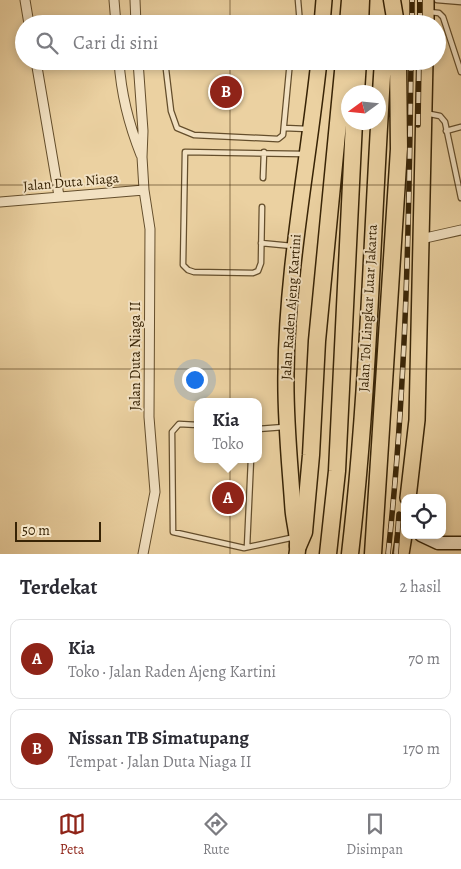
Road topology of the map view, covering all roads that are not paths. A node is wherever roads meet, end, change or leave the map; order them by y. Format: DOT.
graph roads {
  1 [pos="25,0"];
  2 [pos="114,0"];
  3 [pos="135,0"];
  4 [pos="298,0"];
  5 [pos="324,0"];
  6 [pos="350,0"];
  7 [pos="361,0"];
  8 [pos="388,0"];
  9 [pos="392,0"];
  10 [pos="437,0"];
  11 [pos="461,2"];
  12 [pos="426,12"];
  13 [pos="28,15"];
  14 [pos="115,15"];
  15 [pos="136,15"];
  16 [pos="299,15"];
  17 [pos="323,15"];
  18 [pos="349,15"];
  19 [pos="360,15"];
  20 [pos="387,15"];
  21 [pos="394,15"];
  22 [pos="441,15"];
  23 [pos="446,26"];
  24 [pos="38,70"];
  25 [pos="119,70"];
  26 [pos="139,70"];
  27 [pos="166,70"];
  28 [pos="289,70"];
  29 [pos="318,70"];
  30 [pos="343,70"];
  31 [pos="357,70"];
  32 [pos="382,70"];
  33 [pos="398,70"];
  34 [pos="425,70"];
  35 [pos="461,72"];
  36 [pos="356,85"];
  37 [pos="424,113"];
  38 [pos="461,127"];
  39 [pos="284,128"];
  40 [pos="312,130"];
  41 [pos="354,130"];
  42 [pos="446,131"];
  43 [pos="264,152"];
  44 [pos="308,154"];
  45 [pos="142,157"];
  46 [pos="263,178"];
  47 [pos="144,190"];
  48 [pos="59,196"];
  49 [pos="461,198"];
  50 [pos="0,202"];
  51 [pos="262,207"];
  52 [pos="461,230"];
  53 [pos="421,239"];
  54 [pos="261,243"];
  55 [pos="294,246"];
  56 [pos="194,425"];
  57 [pos="287,427"];
  58 [pos="262,429"];
  59 [pos="251,463"];
  60 [pos="408,494"];
  61 [pos="401,536"];
  62 [pos="403,539"];
  63 [pos="430,539"];
  64 [pos="461,543"];
  65 [pos="297,545"];
  66 [pos="247,547"];
  67 [pos="143,554"];
  68 [pos="328,554"];
  69 [pos="350,554"];
  70 [pos="373,554"];
  71 [pos="391,554"];
  72 [pos="401,554"];
  1 -- 13 [label="street"];
  2 -- 14 [label="street"];
  3 -- 15 [label="street"];
  4 -- 16 [label="lane"];
  5 -- 17 [label="highway"];
  6 -- 18 [label="highway"];
  7 -- 19 [label="highway"];
  8 -- 20 [label="highway"];
  9 -- 21 [label="highway"];
  10 -- 11 [label="lane"];
  12 -- 22 [label="lane"];
  23 -- 35 [label="lane"];
  24 -- 48 [label="street"];
  25 -- 45 [label="street, Jalan Duta Niaga II"];
  26 -- 45 [label="street, Jalan Duta Niaga II"];
  27 -- 39 [label="lane"];
  28 -- 39 [label="lane"];
  29 -- 40 [label="highway, Jalan Raden Ajeng Kartini"];
  30 -- 65 [label="highway"];
  31 -- 36 [label="highway"];
  32 -- 69 [label="highway, Jalan Tol Lingkar Luar Jakarta"];
  33 -- 70 [label="highway"];
  34 -- 37 [label="highway"];
  37 -- 42 [label="lane"];
  37 -- 53 [label="highway"];
  38 -- 42 [label="lane"];
  39 -- 40 [label="lane"];
  40 -- 44 [label="highway, Jalan Raden Ajeng Kartini"];
  41 -- 68 [label="highway, Jalan Tol Lingkar Luar Jakarta"];
  42 -- 49 [label="lane"];
  43 -- 44 [label="lane"];
  43 -- 46 [label="lane"];
  43 -- 54 [label="lane"];
  44 -- 55 [label="highway, Jalan Raden Ajeng Kartini"];
  45 -- 47 [label="street, Jalan Duta Niaga II"];
  47 -- 48 [label="street, Jalan Duta Niaga"];
  47 -- 67 [label="street, Jalan Duta Niaga II"];
  48 -- 50 [label="street, Jalan Duta Niaga"];
  51 -- 54 [label="lane"];
  52 -- 53 [label="street"];
  53 -- 60 [label="highway"];
  54 -- 55 [label="lane"];
  55 -- 57 [label="highway, Jalan Raden Ajeng Kartini"];
  56 -- 66 [label="lane"];
  57 -- 58 [label="lane"];
  57 -- 65 [label="highway, Jalan Raden Ajeng Kartini"];
  59 -- 66 [label="lane"];
  61 -- 71 [label="highway"];
  62 -- 72 [label="highway"];
  63 -- 64 [label="main road"];
  65 -- 66 [label="lane"];
}
